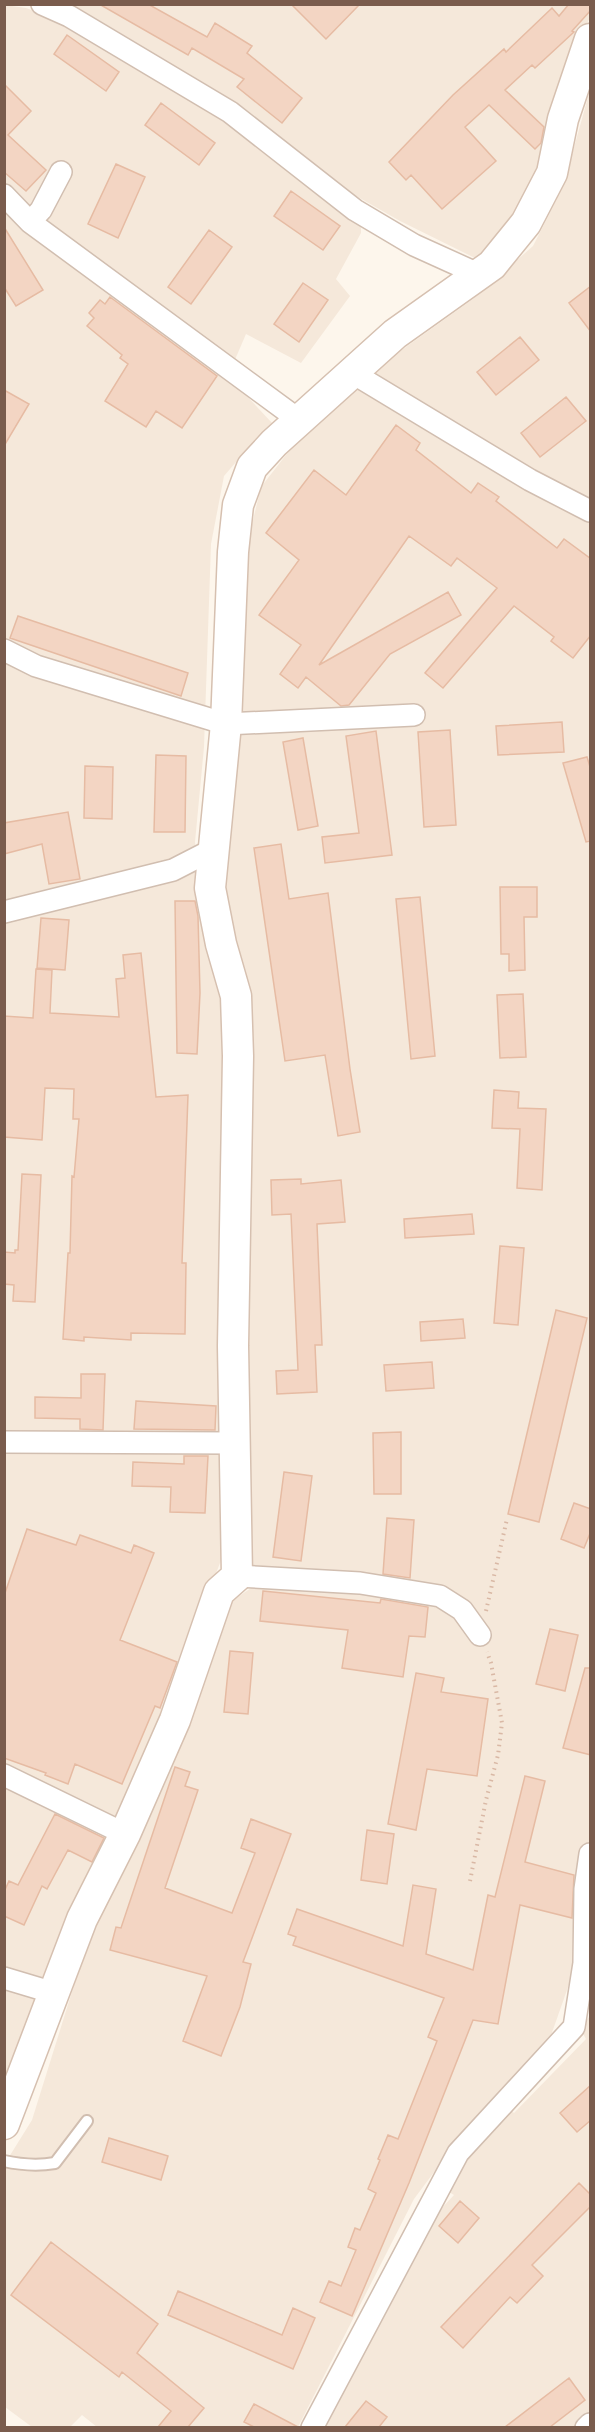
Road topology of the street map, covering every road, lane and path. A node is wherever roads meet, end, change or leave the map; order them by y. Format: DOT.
graph roads {
  1 [pos="42,4"];
  2 [pos="591,39"];
  3 [pos="61,172"];
  4 [pos="4,195"];
  5 [pos="30,222"];
  6 [pos="478,274"];
  7 [pos="351,372"];
  8 [pos="299,420"];
  9 [pos="591,511"];
  10 [pos="4,650"];
  11 [pos="414,715"];
  12 [pos="226,723"];
  13 [pos="212,850"];
  14 [pos="4,912"];
  15 [pos="4,1442"];
  16 [pos="235,1443"];
  17 [pos="507,1519"];
  18 [pos="237,1576"];
  19 [pos="480,1635"];
  20 [pos="4,1775"];
  21 [pos="125,1834"];
  22 [pos="591,1854"];
  23 [pos="471,1881"];
  24 [pos="587,1964"];
  25 [pos="4,1978"];
  26 [pos="54,1993"];
  27 [pos="87,2121"];
  28 [pos="4,2124"];
  29 [pos="4,2161"];
  30 [pos="591,2424"];
  31 [pos="312,2427"];
  32 [pos="586,2427"];
  1 -- 6 [label="street"];
  2 -- 6 [label="street"];
  3 -- 5 [label="street"];
  4 -- 5 [label="street"];
  5 -- 8 [label="street"];
  6 -- 7 [label="street"];
  7 -- 8 [label="street"];
  7 -- 9 [label="street"];
  8 -- 12 [label="street"];
  10 -- 12 [label="street"];
  11 -- 12 [label="street"];
  12 -- 13 [label="street"];
  13 -- 14 [label="street"];
  13 -- 16 [label="street"];
  15 -- 16 [label="street"];
  16 -- 18 [label="street"];
  17 -- 19 [label="path"];
  18 -- 19 [label="street"];
  18 -- 21 [label="street"];
  19 -- 23 [label="path"];
  20 -- 21 [label="street"];
  21 -- 26 [label="street"];
  22 -- 24 [label="street"];
  24 -- 31 [label="street"];
  25 -- 26 [label="street"];
  26 -- 28 [label="street"];
  27 -- 29 [label="lane"];
  30 -- 32 [label="street"];
}
